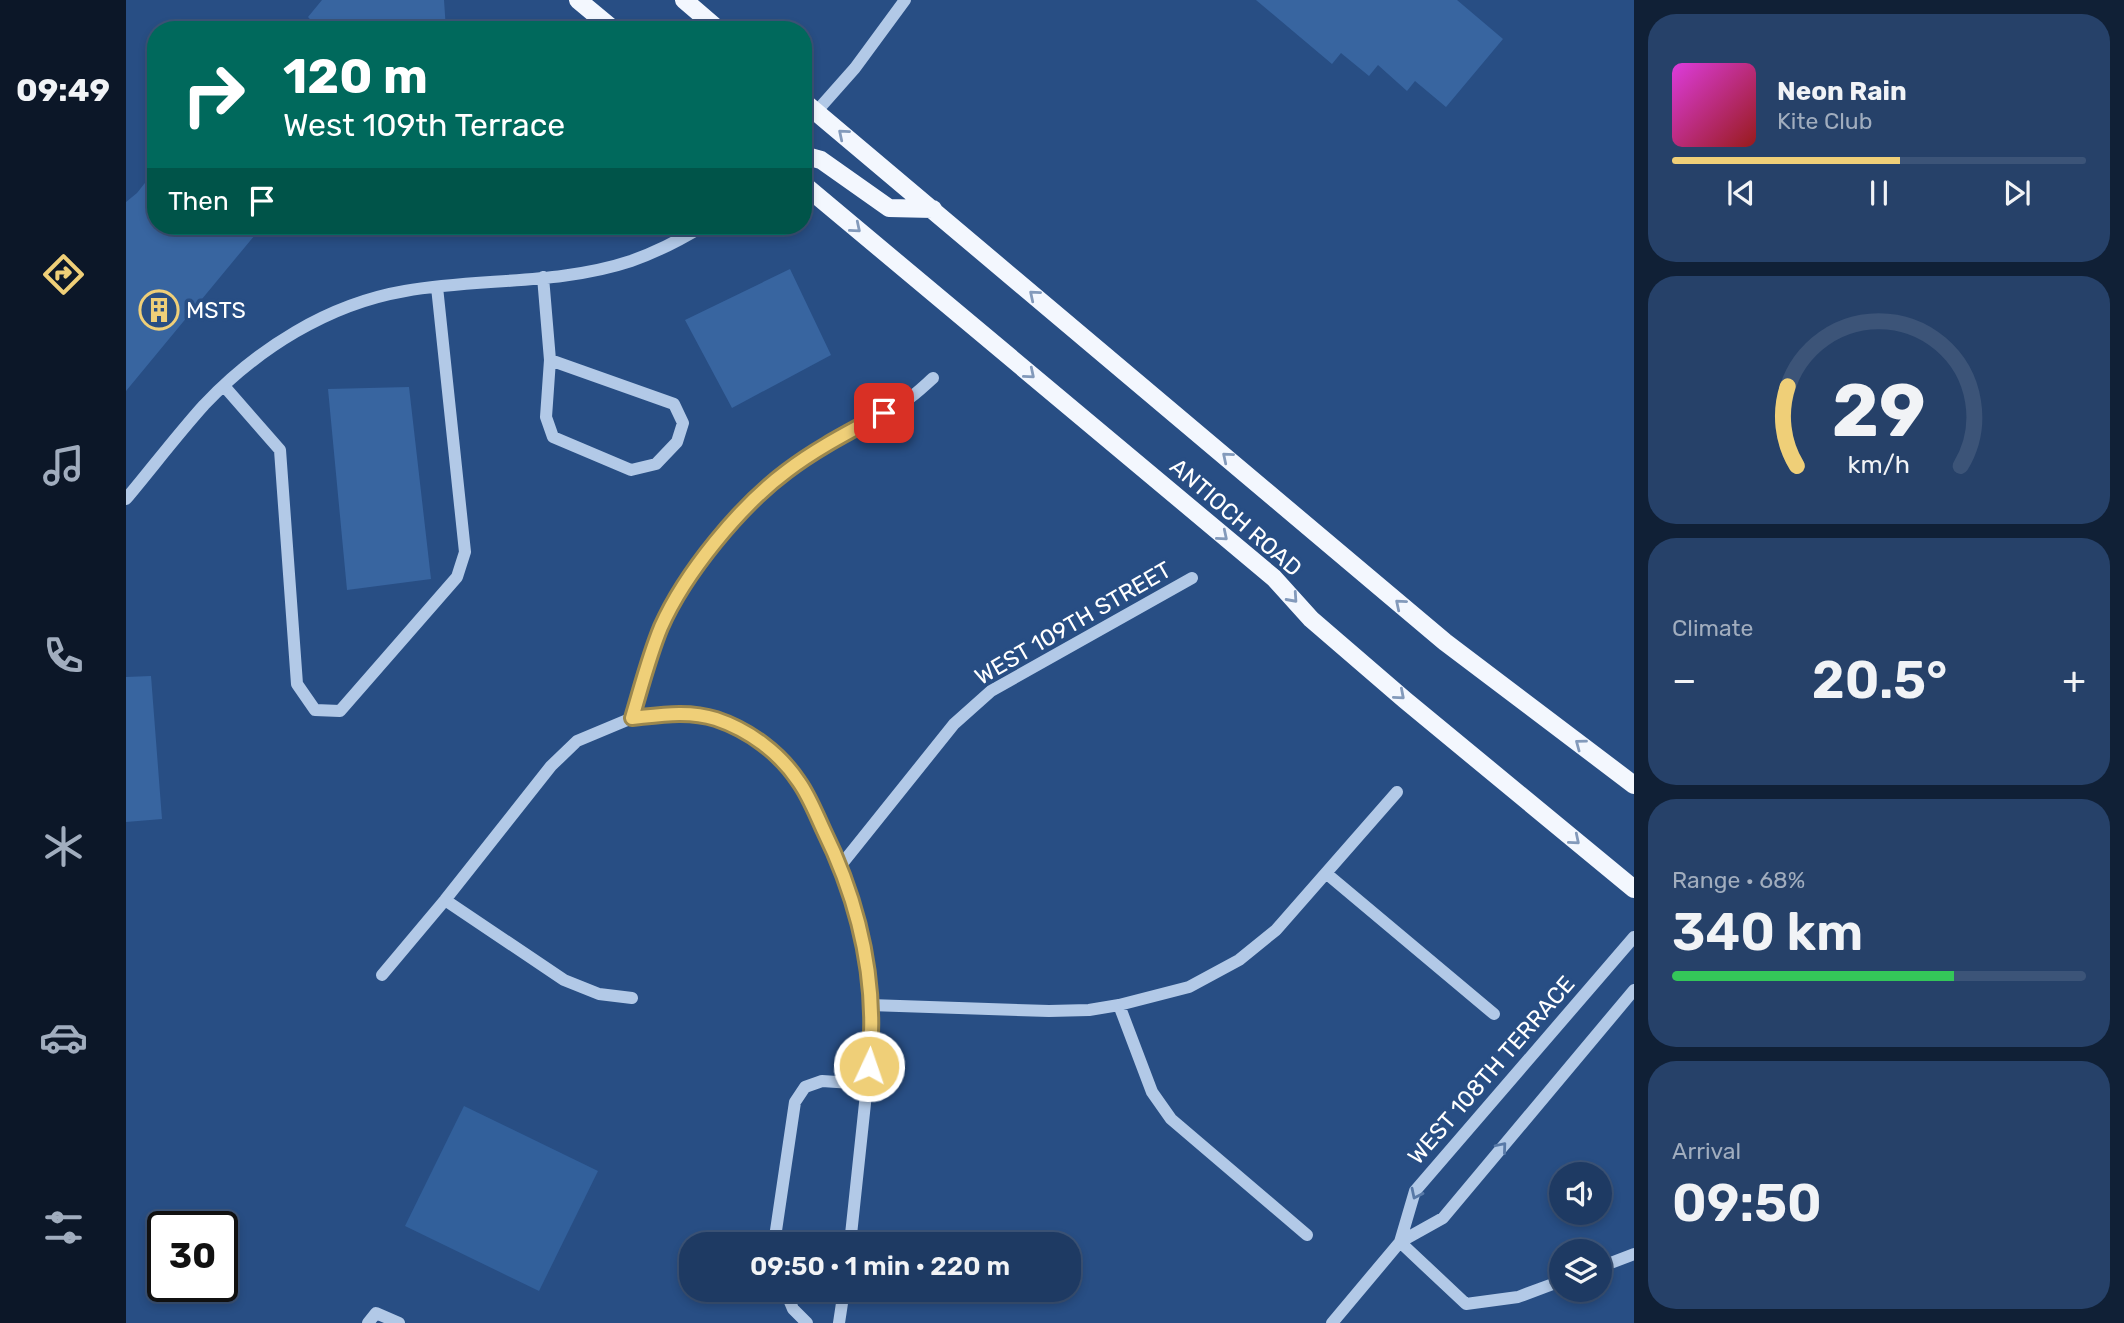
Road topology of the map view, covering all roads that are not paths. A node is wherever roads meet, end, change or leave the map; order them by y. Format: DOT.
graph roads {
  1 [pos="578,0"];
  2 [pos="684,0"];
  3 [pos="905,0"];
  4 [pos="603,21"];
  5 [pos="708,21"];
  6 [pos="812,106"];
  7 [pos="812,113"];
  8 [pos="812,158"];
  9 [pos="812,192"];
  10 [pos="933,209"];
  11 [pos="688,235"];
  12 [pos="542,277"];
  13 [pos="437,287"];
  14 [pos="550,360"];
  15 [pos="933,378"];
  16 [pos="224,386"];
  17 [pos="126,499"];
  18 [pos="1192,578"];
  19 [pos="632,718"];
  20 [pos="1634,785"];
  21 [pos="1397,792"];
  22 [pos="841,865"];
  23 [pos="1326,874"];
  24 [pos="1634,889"];
  25 [pos="446,900"];
  26 [pos="1634,937"];
  27 [pos="382,975"];
  28 [pos="1634,990"];
  29 [pos="632,998"];
  30 [pos="870,1005"];
  31 [pos="1119,1005"];
  32 [pos="1494,1014"];
  33 [pos="867,1084"];
  34 [pos="777,1232"];
  35 [pos="851,1232"];
  36 [pos="1307,1235"];
  37 [pos="1400,1242"];
  38 [pos="1634,1254"];
  39 [pos="1612,1262"];
  40 [pos="1549,1285"];
  41 [pos="790,1302"];
  42 [pos="842,1302"];
  43 [pos="368,1323"];
  44 [pos="399,1323"];
  45 [pos="807,1323"];
  46 [pos="839,1323"];
  47 [pos="1332,1323"];
  1 -- 4 [label="main road"];
  2 -- 5 [label="main road"];
  3 -- 6 [label="street"];
  10 -- 7 [label="main road, ANTIOCH ROAD, one-way"];
  8 -- 10 [label="main road"];
  9 -- 24 [label="main road, ANTIOCH ROAD, one-way"];
  20 -- 10 [label="main road, ANTIOCH ROAD, one-way"];
  11 -- 12 [label="street"];
  12 -- 13 [label="street"];
  12 -- 14 [label="street"];
  13 -- 16 [label="street"];
  13 -- 16 [label="street"];
  14 -- 14 [label="street"];
  15 -- 19 [label="street"];
  16 -- 17 [label="street"];
  18 -- 22 [label="street, WEST 109TH STREET"];
  19 -- 22 [label="street"];
  19 -- 25 [label="street"];
  21 -- 23 [label="street"];
  22 -- 30 [label="street"];
  23 -- 31 [label="street"];
  23 -- 32 [label="street"];
  25 -- 27 [label="street"];
  25 -- 29 [label="street"];
  26 -- 37 [label="street, WEST 108TH TERRACE, one-way"];
  37 -- 28 [label="street, WEST 108TH TERRACE, one-way"];
  30 -- 31 [label="street"];
  30 -- 33 [label="street"];
  31 -- 36 [label="street"];
  33 -- 34 [label="street"];
  33 -- 35 [label="street"];
  37 -- 40 [label="street"];
  37 -- 47 [label="street, WEST 108TH TERRACE"];
  38 -- 39 [label="street"];
  41 -- 45 [label="street"];
  42 -- 46 [label="street"];
  43 -- 44 [label="street"];
}
